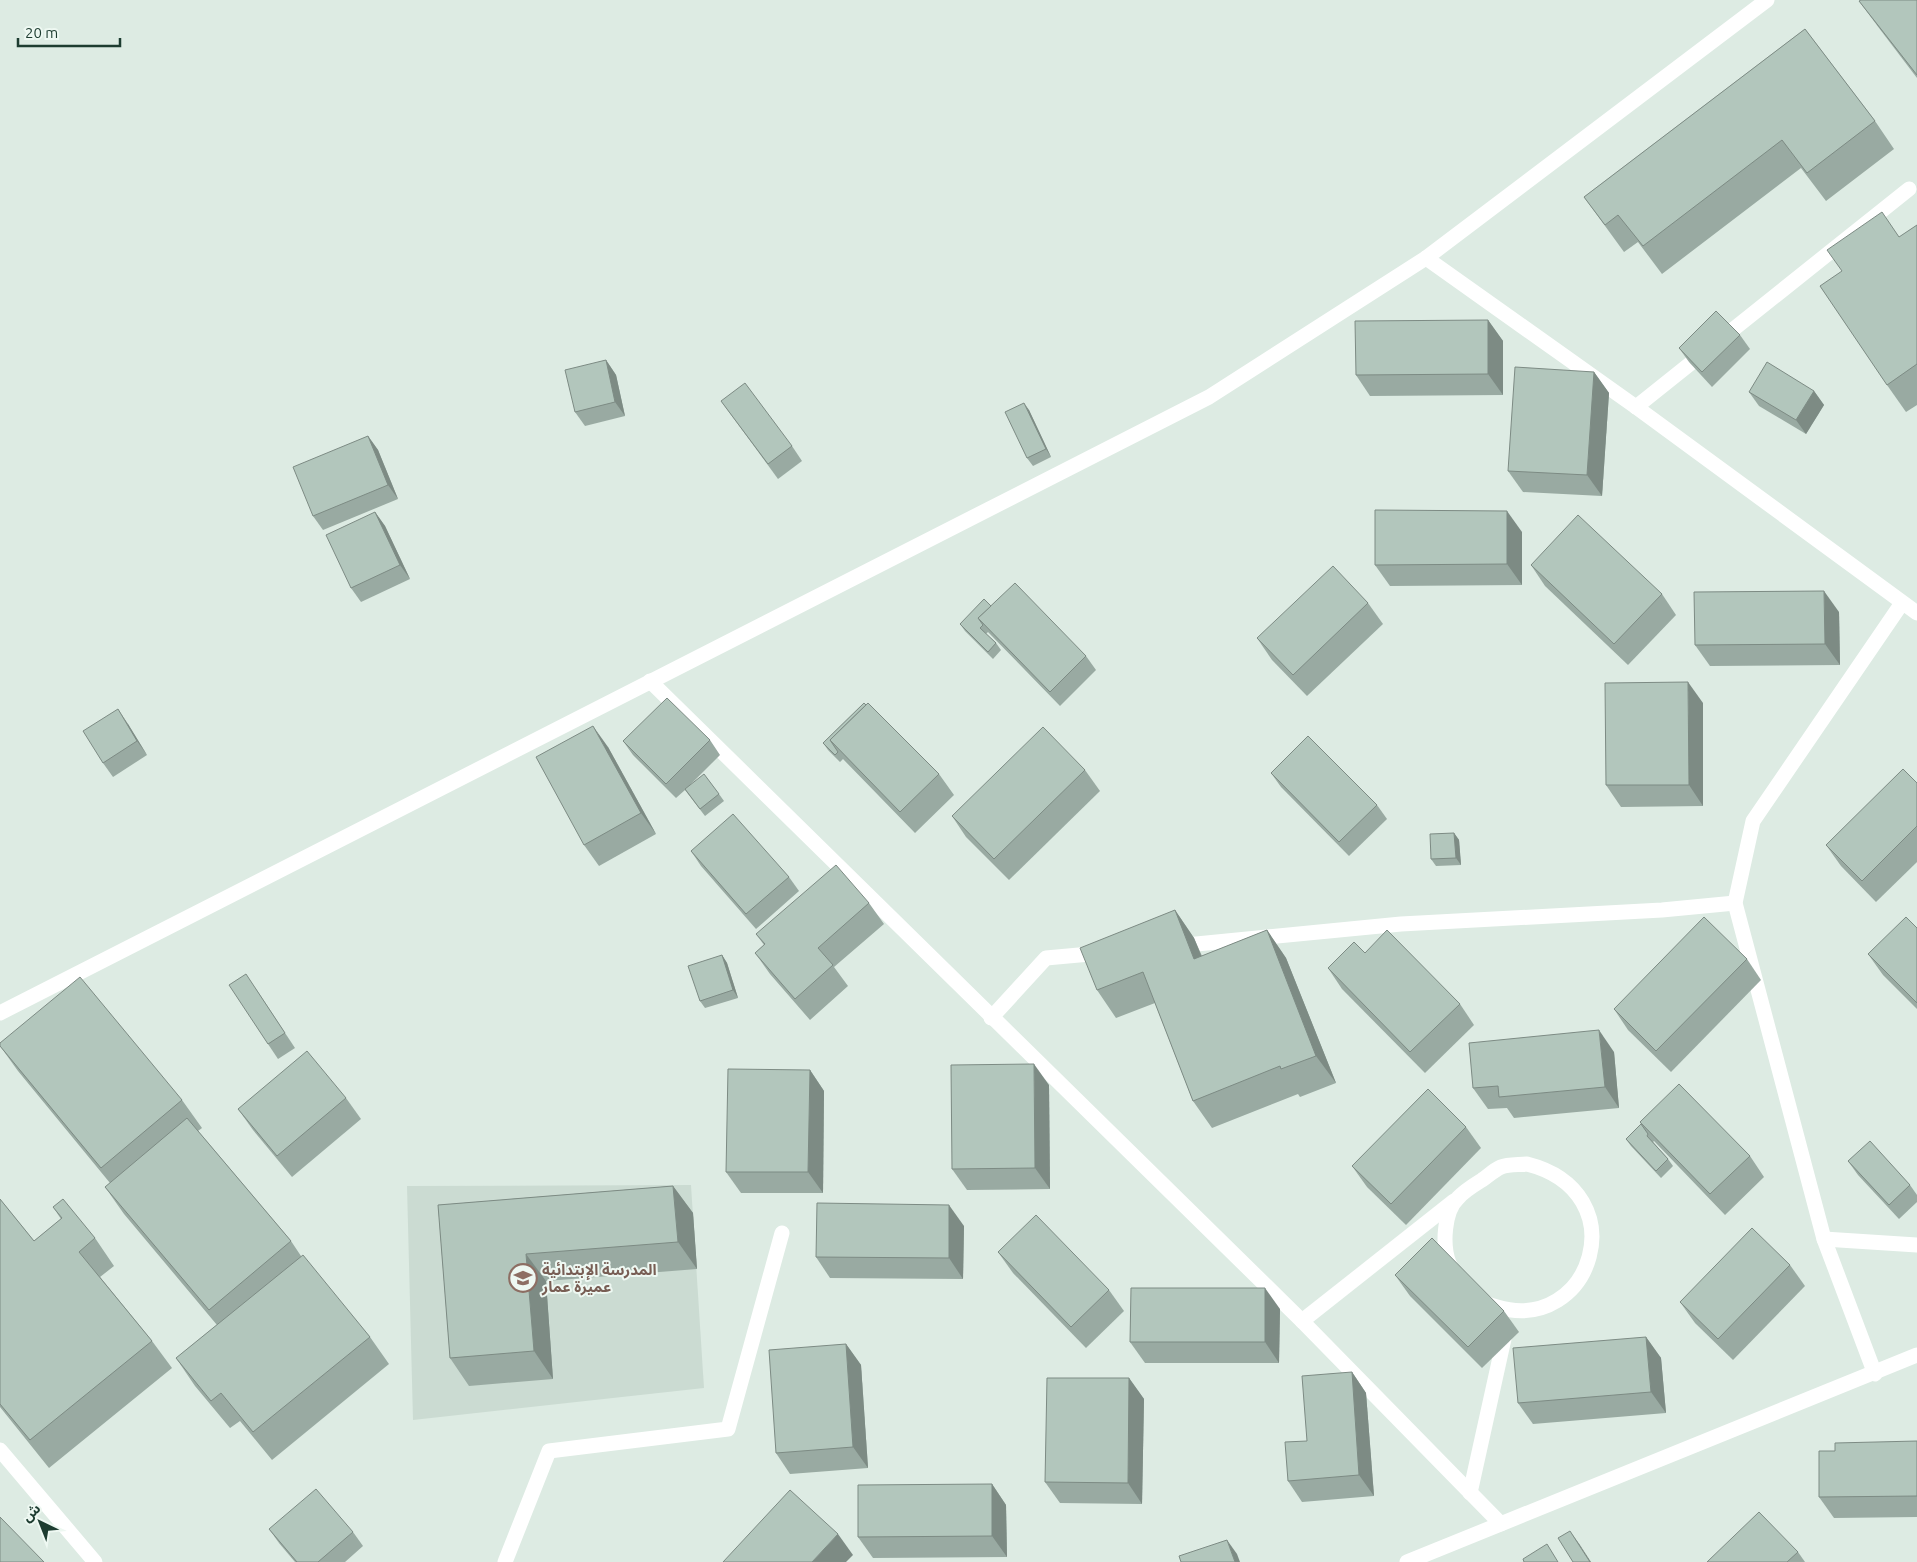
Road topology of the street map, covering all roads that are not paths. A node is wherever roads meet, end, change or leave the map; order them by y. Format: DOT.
graph roads {
  1 [pos="1767,0"];
  2 [pos="1908,190"];
  3 [pos="1426,258"];
  4 [pos="1636,407"];
  5 [pos="1902,604"];
  6 [pos="1917,613"];
  7 [pos="650,681"];
  8 [pos="1735,903"];
  9 [pos="1165,947"];
  10 [pos="1115,952"];
  11 [pos="0,1014"];
  12 [pos="991,1018"];
  13 [pos="1457,1198"];
  14 [pos="782,1233"];
  15 [pos="1824,1239"];
  16 [pos="1917,1245"];
  17 [pos="1510,1311"];
  18 [pos="1302,1321"];
  19 [pos="1917,1355"];
  20 [pos="1875,1374"];
  21 [pos="0,1450"];
  22 [pos="1470,1493"];
  23 [pos="1501,1524"];
  24 [pos="95,1562"];
  25 [pos="505,1562"];
  26 [pos="1407,1562"];
  1 -- 3 [label="street"];
  2 -- 4 [label="street"];
  3 -- 4 [label="street"];
  3 -- 7 [label="street"];
  4 -- 5 [label="street"];
  5 -- 6 [label="street"];
  5 -- 8 [label="street"];
  7 -- 11 [label="street"];
  7 -- 12 [label="street"];
  8 -- 9 [label="street"];
  8 -- 15 [label="street"];
  10 -- 12 [label="street"];
  12 -- 18 [label="street"];
  13 -- 17 [label="street"];
  13 -- 17 [label="street"];
  13 -- 18 [label="street"];
  14 -- 25 [label="street"];
  15 -- 16 [label="street"];
  15 -- 20 [label="street"];
  17 -- 22 [label="street"];
  18 -- 22 [label="street"];
  19 -- 20 [label="street"];
  20 -- 23 [label="street"];
  21 -- 24 [label="street"];
  22 -- 23 [label="street"];
  23 -- 26 [label="street"];
}
